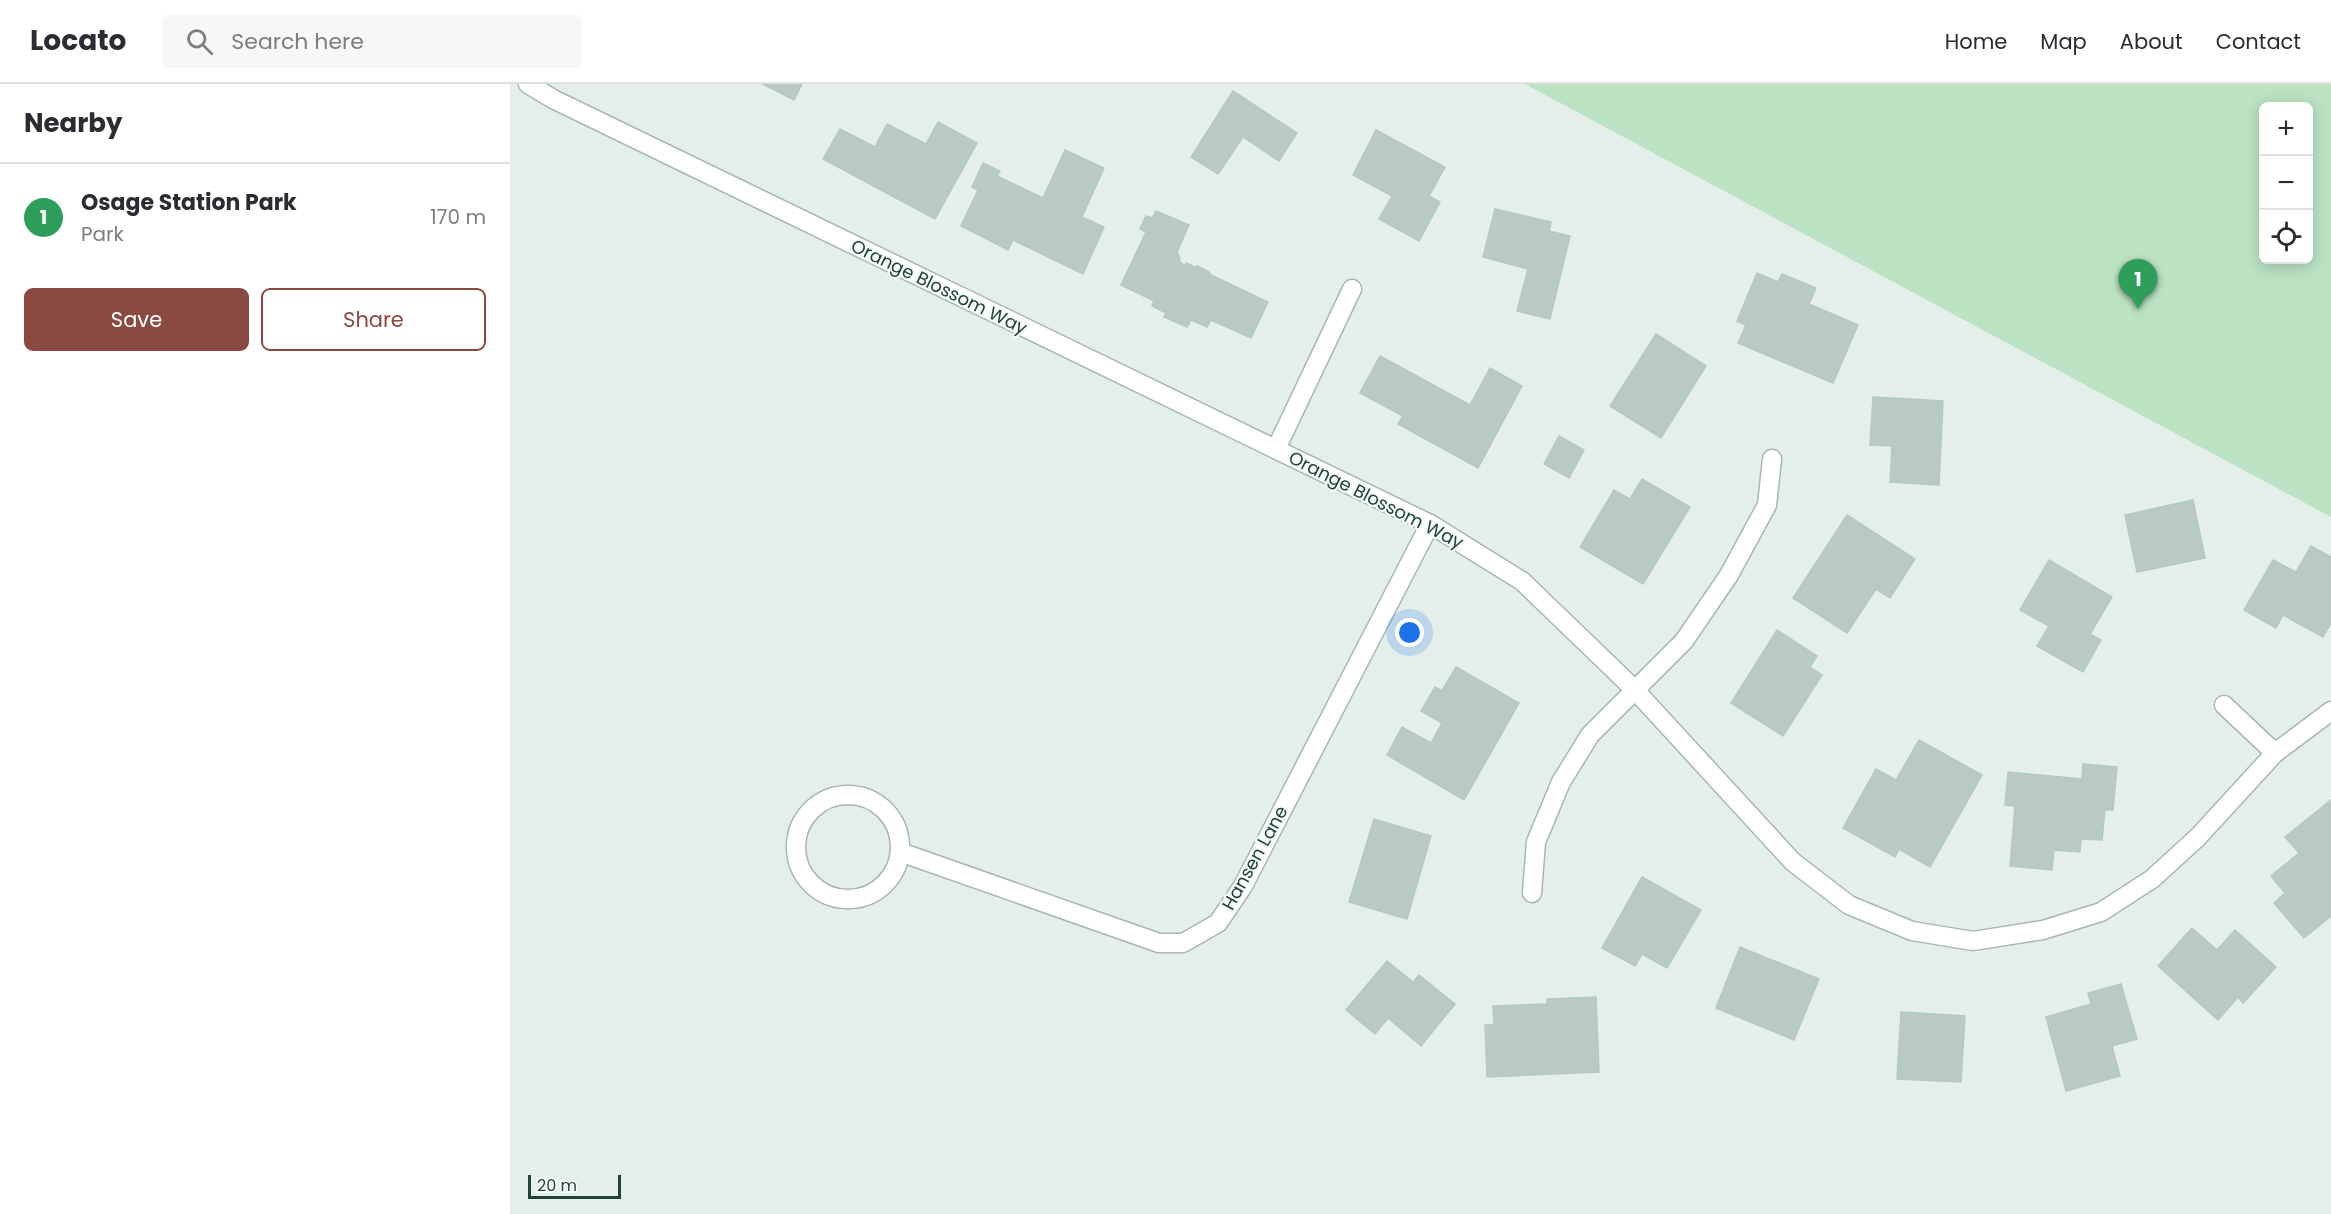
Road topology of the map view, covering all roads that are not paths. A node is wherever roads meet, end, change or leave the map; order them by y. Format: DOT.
graph roads {
  1 [pos="528,84"];
  2 [pos="1352,289"];
  3 [pos="1276,449"];
  4 [pos="1772,459"];
  5 [pos="1430,524"];
  6 [pos="1634,689"];
  7 [pos="2224,705"];
  8 [pos="2331,711"];
  9 [pos="2275,753"];
  10 [pos="900,852"];
  11 [pos="1532,893"];
  1 -- 3 [label="street, Orange Blossom Way"];
  2 -- 3 [label="street"];
  3 -- 5 [label="street, Orange Blossom Way"];
  4 -- 6 [label="street"];
  5 -- 6 [label="street, Orange Blossom Way"];
  5 -- 10 [label="street, Hansen Lane"];
  6 -- 9 [label="street, Orange Blossom Way"];
  6 -- 11 [label="street"];
  7 -- 9 [label="street"];
  8 -- 9 [label="street, Orange Blossom Way"];
  10 -- 10 [label="street"];
}
